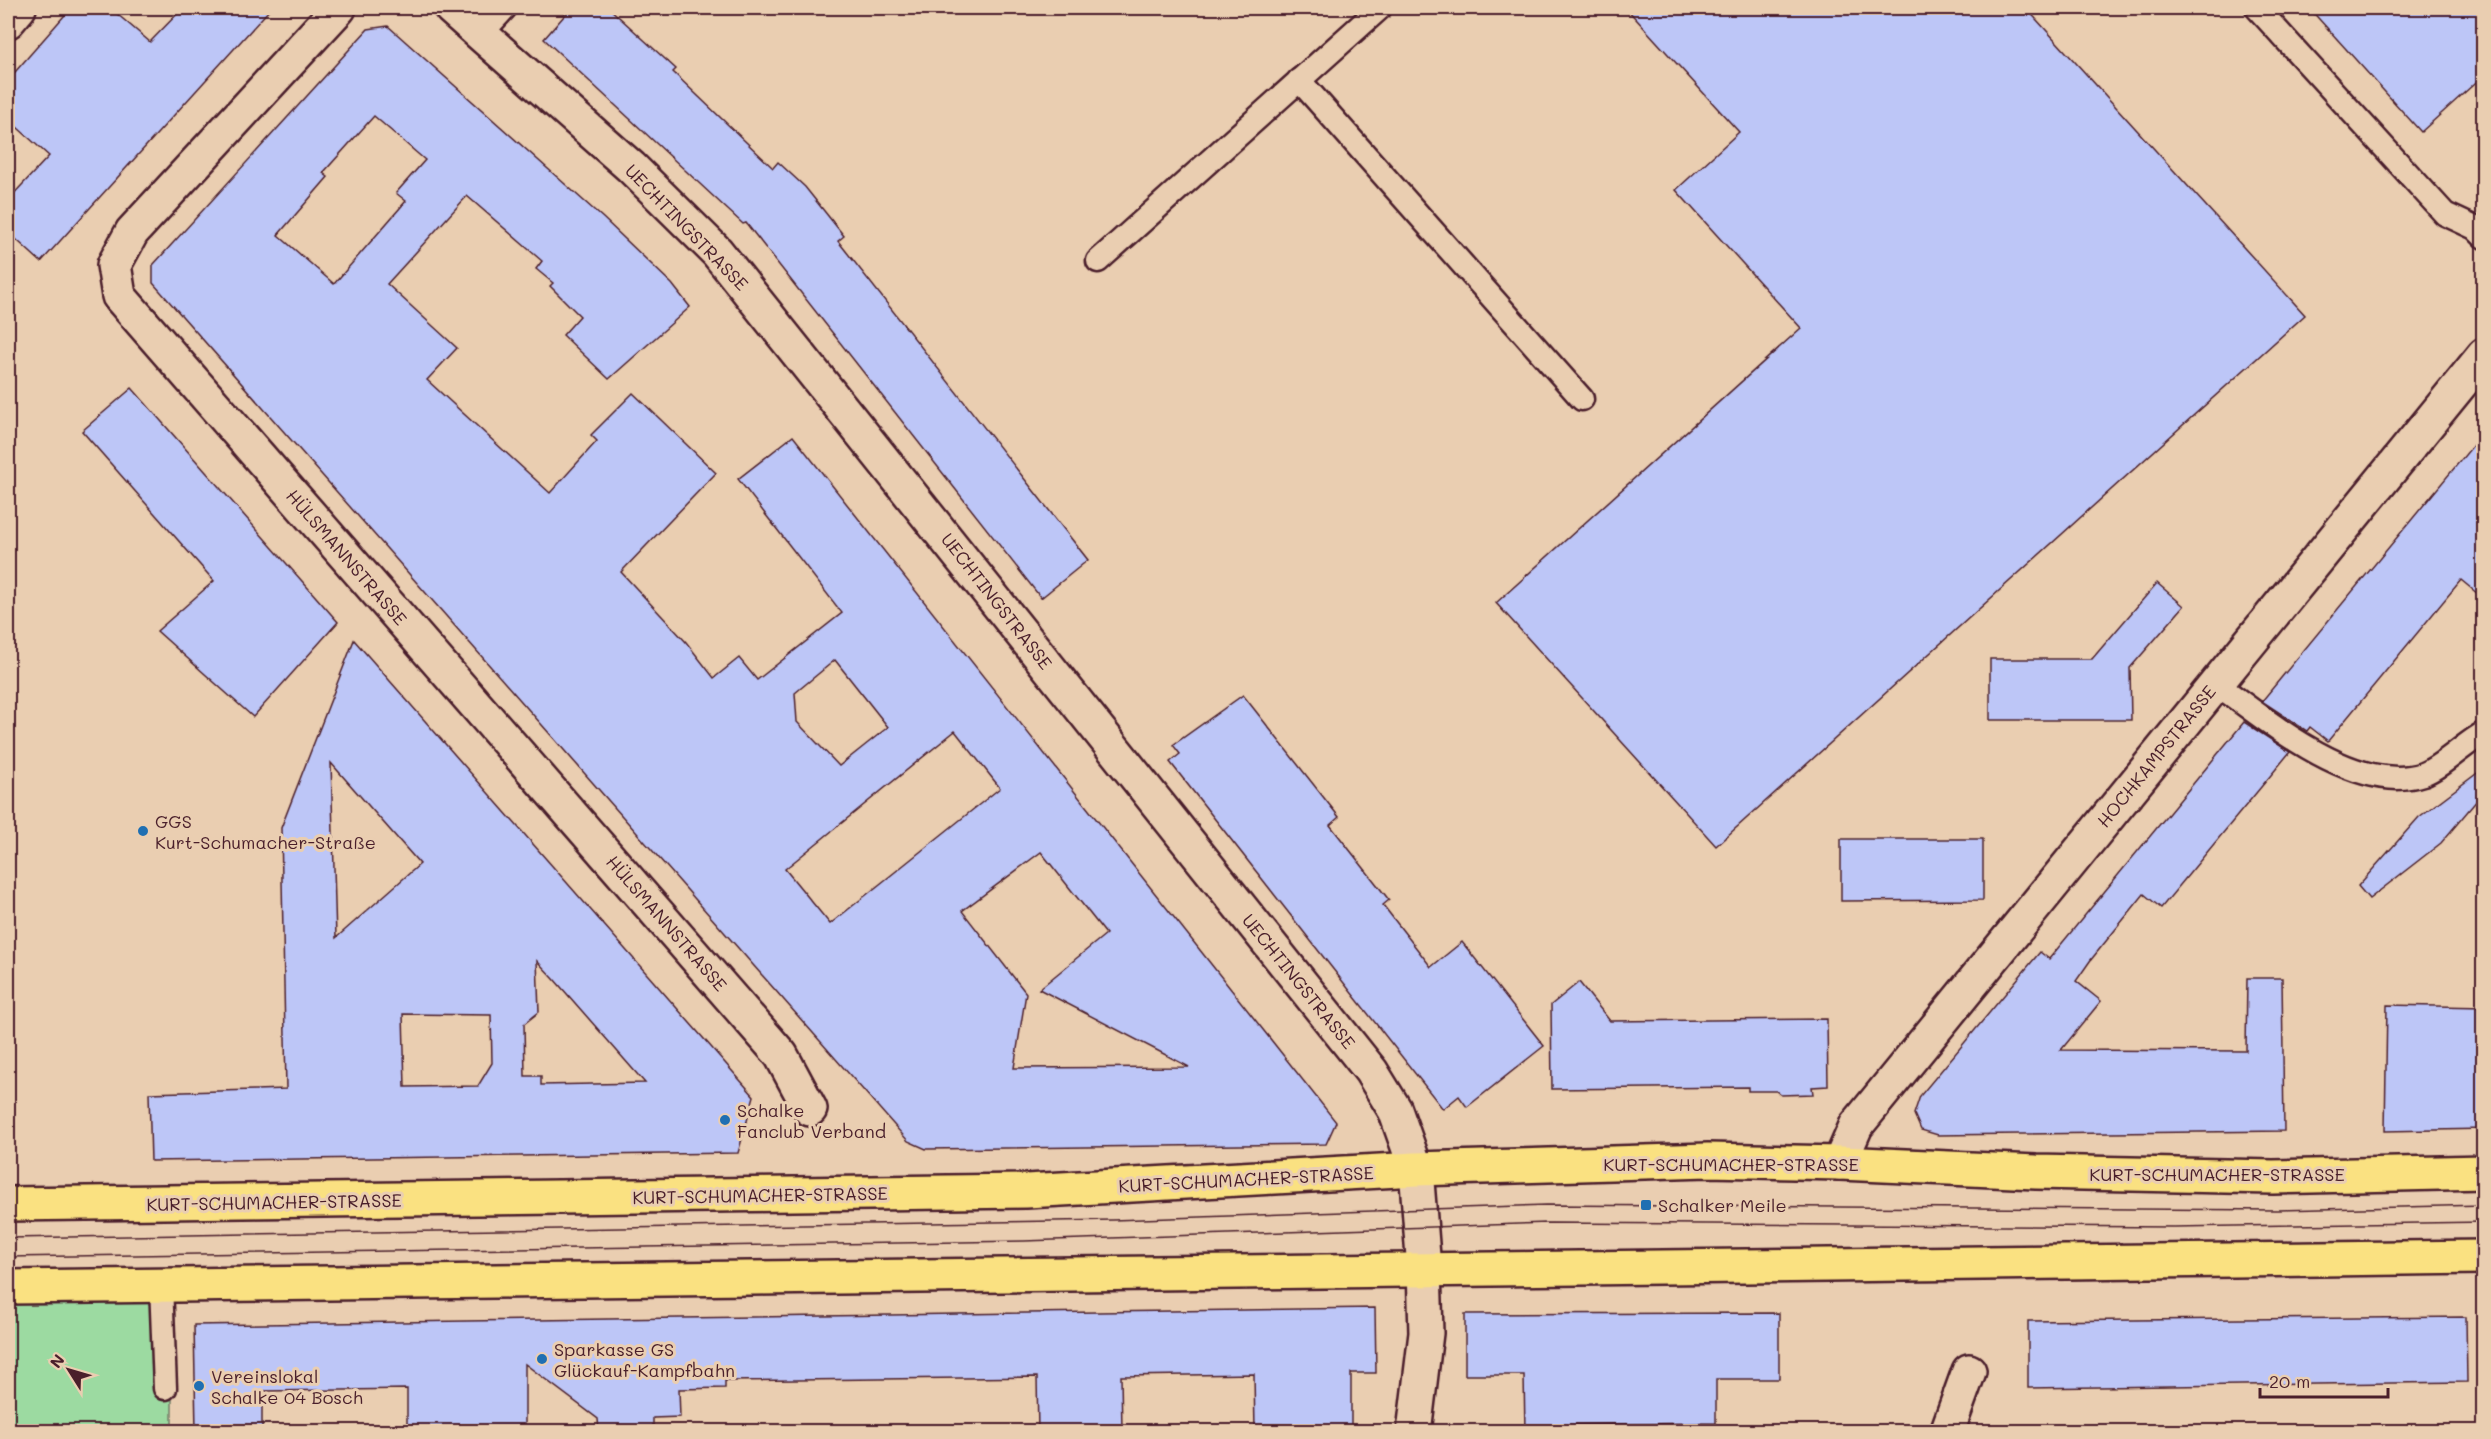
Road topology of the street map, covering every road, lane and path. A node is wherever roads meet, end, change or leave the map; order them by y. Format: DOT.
graph roads {
  1 [pos="20,8"];
  2 [pos="339,8"];
  3 [pos="451,8"];
  4 [pos="505,8"];
  5 [pos="1380,8"];
  6 [pos="2257,8"];
  7 [pos="8,21"];
  8 [pos="481,34"];
  9 [pos="1299,80"];
  10 [pos="2484,237"];
  11 [pos="1098,261"];
  12 [pos="2484,355"];
  13 [pos="1582,399"];
  14 [pos="2216,683"];
  15 [pos="2484,733"];
  16 [pos="810,1109"];
  17 [pos="1840,1163"];
  18 [pos="1416,1169"];
  19 [pos="2484,1172"];
  20 [pos="8,1204"];
  21 [pos="2484,1257"];
  22 [pos="1424,1269"];
  23 [pos="161,1284"];
  24 [pos="8,1287"];
  25 [pos="1970,1371"];
  26 [pos="165,1388"];
  27 [pos="1414,1431"];
  28 [pos="1947,1431"];
  1 -- 7 [label="street"];
  2 -- 16 [label="street, HÜLSMANNSTRASSE"];
  3 -- 8 [label="street, UECHTINGSTRASSE"];
  4 -- 8 [label="lane"];
  5 -- 9 [label="lane"];
  6 -- 10 [label="lane"];
  8 -- 18 [label="street, UECHTINGSTRASSE"];
  9 -- 11 [label="lane"];
  9 -- 13 [label="lane"];
  12 -- 14 [label="street, HOCHKAMPSTRASSE"];
  14 -- 15 [label="lane"];
  14 -- 17 [label="street, HOCHKAMPSTRASSE"];
  17 -- 18 [label="main road, KURT-SCHUMACHER-STRASSE"];
  17 -- 19 [label="main road, KURT-SCHUMACHER-STRASSE"];
  18 -- 20 [label="main road, KURT-SCHUMACHER-STRASSE"];
  18 -- 22 [label="street, UECHTINGSTRASSE"];
  21 -- 22 [label="main road"];
  22 -- 23 [label="main road"];
  22 -- 27 [label="street, UECHTINGSTRASSE"];
  23 -- 24 [label="main road"];
  23 -- 26 [label="lane"];
  25 -- 28 [label="street"];
}
